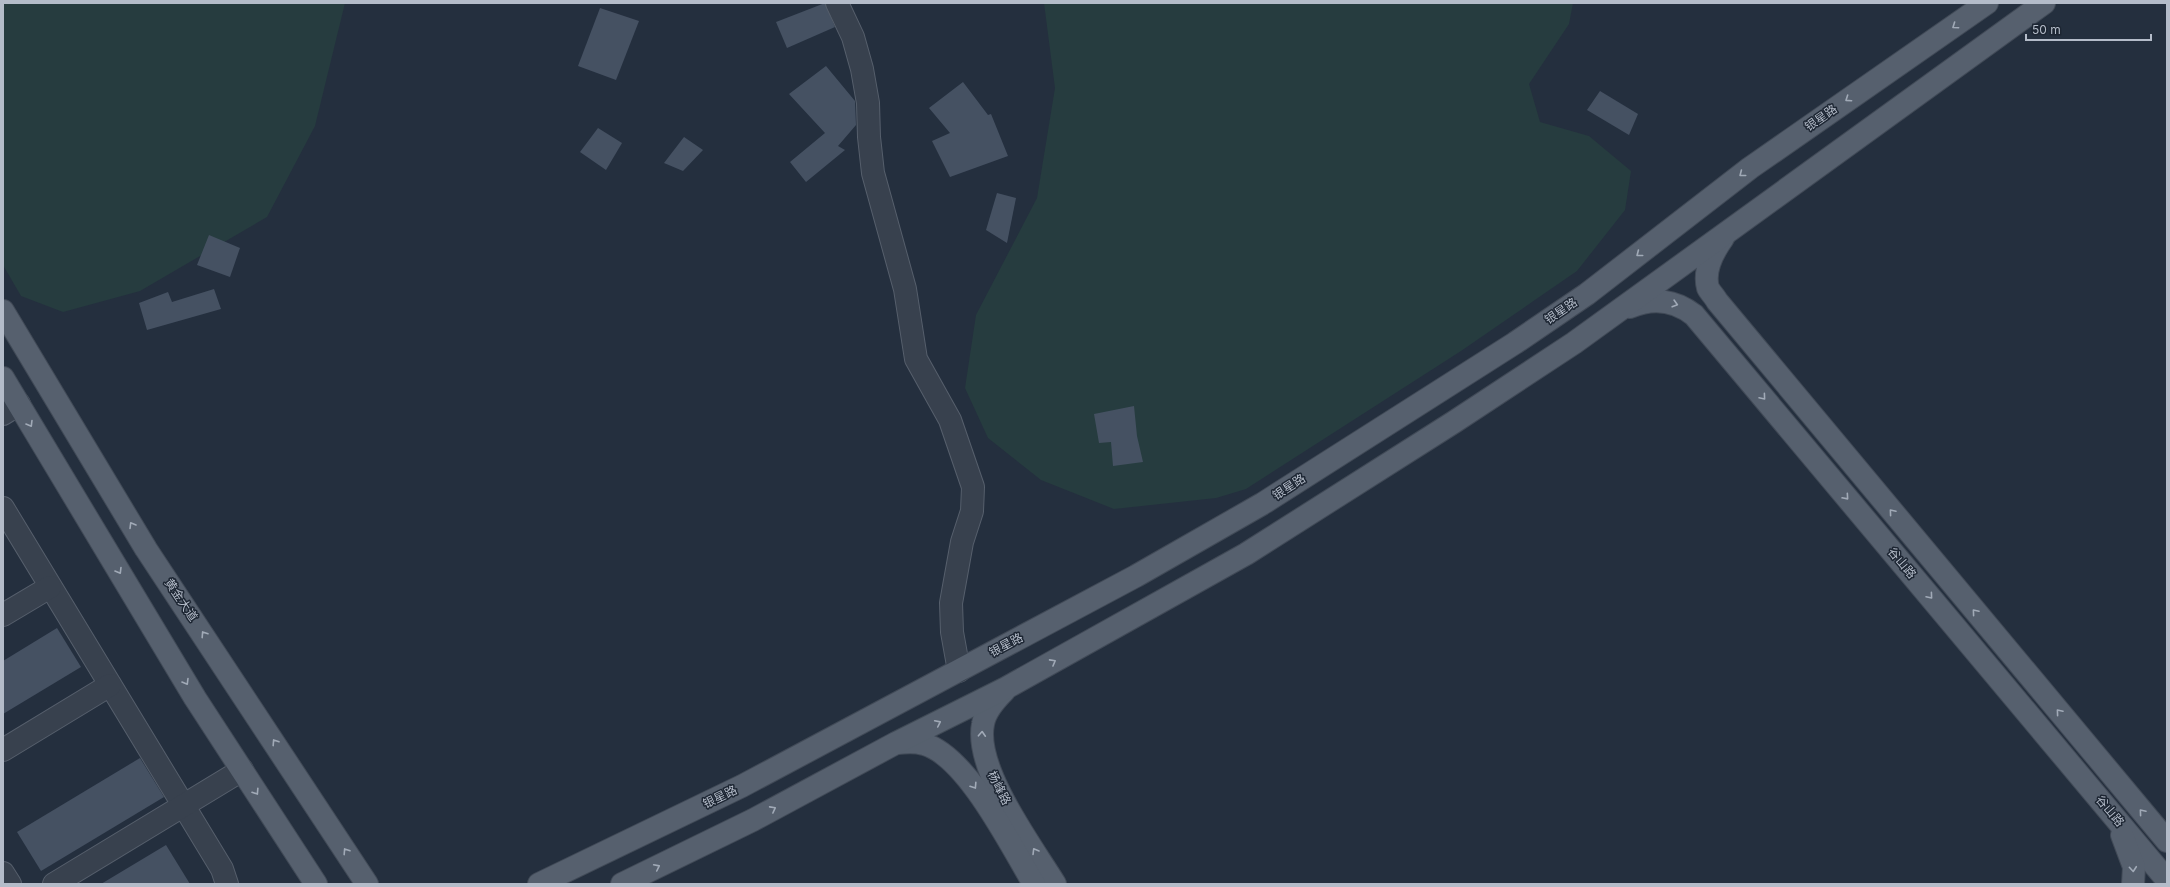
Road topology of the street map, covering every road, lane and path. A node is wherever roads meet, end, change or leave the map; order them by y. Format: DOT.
graph roads {
  1 [pos="837,3"];
  2 [pos="1987,3"];
  3 [pos="2044,3"];
  4 [pos="1734,226"];
  5 [pos="3,311"];
  6 [pos="1611,316"];
  7 [pos="3,378"];
  8 [pos="11,409"];
  9 [pos="3,508"];
  10 [pos="50,587"];
  11 [pos="3,616"];
  12 [pos="958,671"];
  13 [pos="110,685"];
  14 [pos="1006,688"];
  15 [pos="896,743"];
  16 [pos="3,750"];
  17 [pos="242,770"];
  18 [pos="184,806"];
  19 [pos="2107,808"];
  20 [pos="2167,842"];
  21 [pos="3,873"];
  22 [pos="2167,880"];
  23 [pos="10,884"];
  24 [pos="54,884"];
  25 [pos="227,884"];
  26 [pos="316,884"];
  27 [pos="367,884"];
  28 [pos="538,884"];
  29 [pos="622,884"];
  30 [pos="1034,884"];
  31 [pos="1055,884"];
  32 [pos="2134,884"];
  1 -- 12 [label="street"];
  2 -- 12 [label="main road, 银星路, one-way"];
  3 -- 4 [label="main road"];
  4 -- 6 [label="main road"];
  20 -- 4 [label="main road, 谷山路, one-way"];
  27 -- 5 [label="main road, 黄金大道, one-way"];
  14 -- 6 [label="main road, one-way"];
  6 -- 19 [label="main road, 谷山路, one-way"];
  7 -- 8 [label="main road"];
  8 -- 17 [label="main road, one-way"];
  9 -- 10 [label="street"];
  10 -- 11 [label="street"];
  10 -- 13 [label="street"];
  12 -- 28 [label="main road, 银星路"];
  13 -- 16 [label="street"];
  13 -- 18 [label="street"];
  15 -- 14 [label="main road, one-way"];
  31 -- 14 [label="main road, 杨峰路, one-way"];
  29 -- 15 [label="main road, one-way"];
  15 -- 30 [label="main road, 杨峰路, one-way"];
  17 -- 18 [label="street"];
  17 -- 26 [label="main road, one-way"];
  18 -- 24 [label="street"];
  18 -- 25 [label="street"];
  19 -- 22 [label="main road, 谷山路"];
  19 -- 32 [label="main road, one-way"];
  21 -- 23 [label="street"];
}
